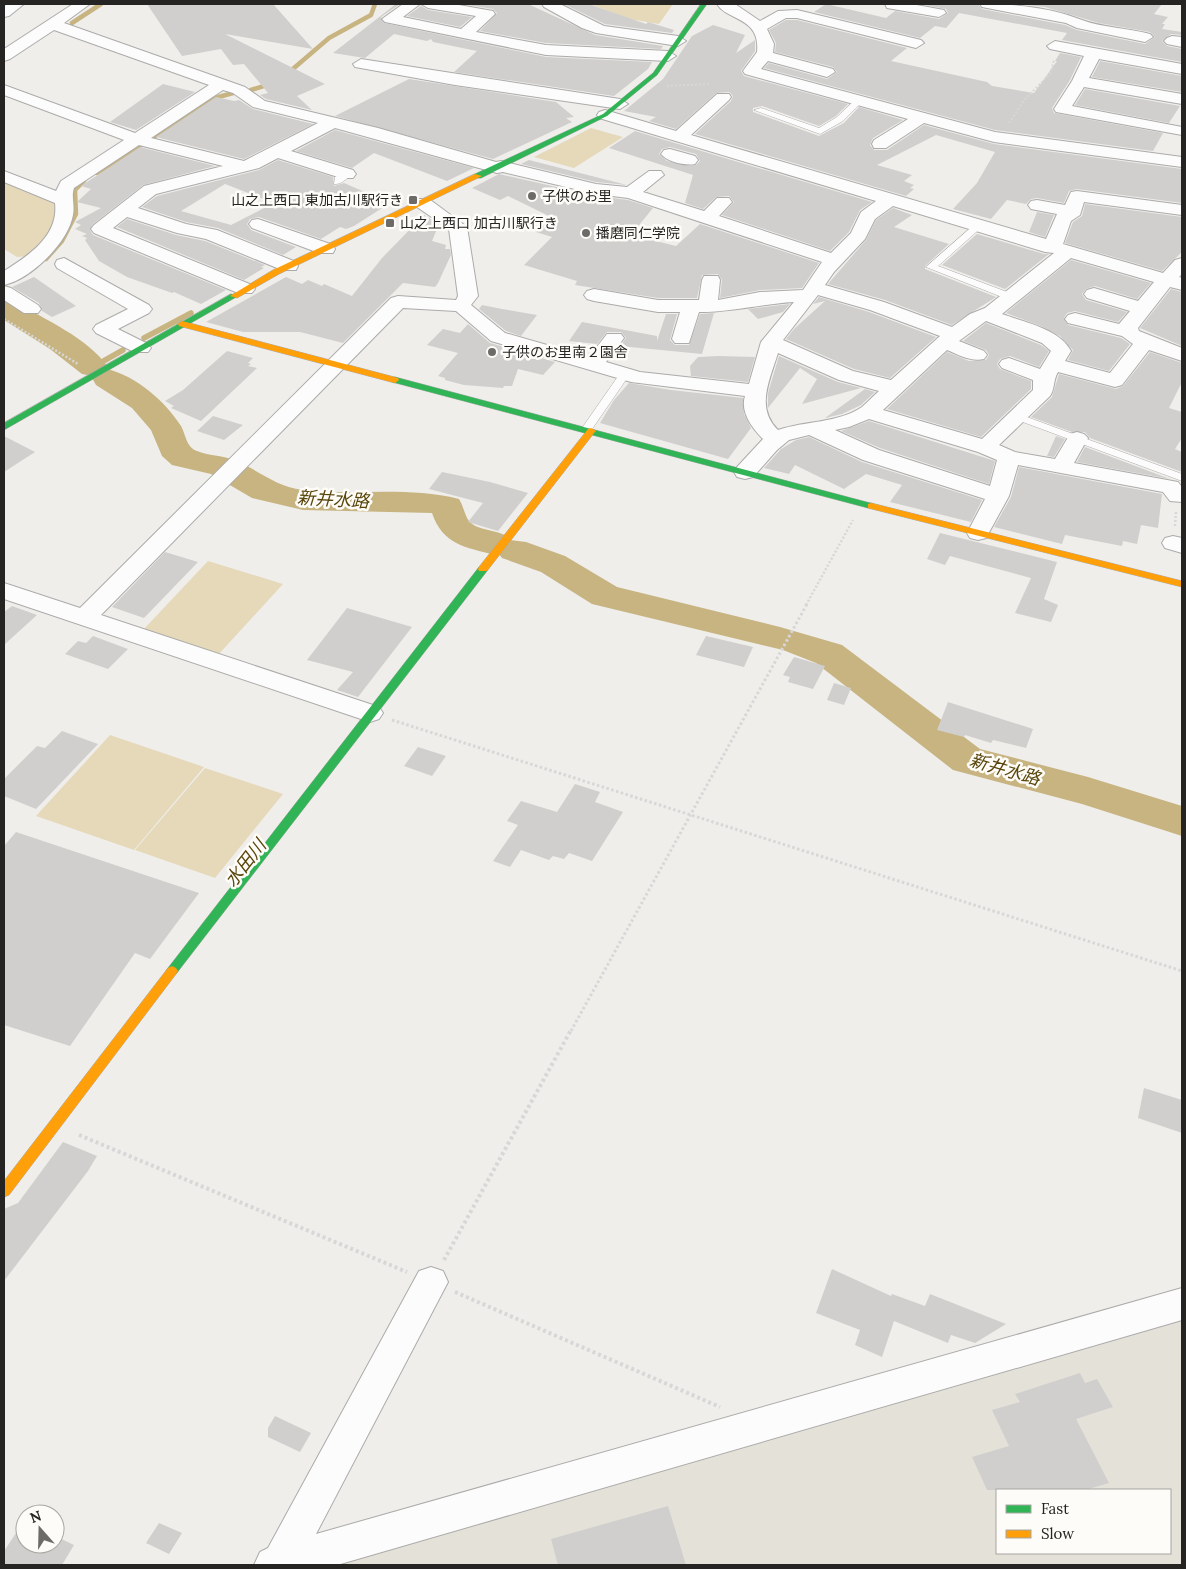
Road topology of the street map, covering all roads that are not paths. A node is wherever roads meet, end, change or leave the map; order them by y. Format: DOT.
graph roads {
  1 [pos="17,4"];
  2 [pos="83,4"];
  3 [pos="412,4"];
  4 [pos="428,4"];
  5 [pos="549,4"];
  6 [pos="704,4"];
  7 [pos="724,4"];
  8 [pos="894,4"];
  9 [pos="987,4"];
  10 [pos="1045,8"];
  11 [pos="4,13"];
  12 [pos="939,13"];
  13 [pos="1145,21"];
  14 [pos="52,24"];
  15 [pos="758,28"];
  16 [pos="464,34"];
  17 [pos="678,41"];
  18 [pos="916,43"];
  19 [pos="11,46"];
  20 [pos="523,46"];
  21 [pos="1055,46"];
  22 [pos="1093,54"];
  23 [pos="764,55"];
  24 [pos="4,56"];
  25 [pos="668,56"];
  26 [pos="507,60"];
  27 [pos="361,64"];
  28 [pos="1182,69"];
  29 [pos="827,72"];
  30 [pos="1080,81"];
  31 [pos="220,86"];
  32 [pos="4,90"];
  33 [pos="723,97"];
  34 [pos="1182,99"];
  35 [pos="859,101"];
  36 [pos="620,104"];
  37 [pos="758,110"];
  38 [pos="605,115"];
  39 [pos="922,117"];
  40 [pos="334,122"];
  41 [pos="1181,133"];
  42 [pos="680,136"];
  43 [pos="139,140"];
  44 [pos="700,142"];
  45 [pos="880,144"];
  46 [pos="277,152"];
  47 [pos="680,157"];
  48 [pos="1182,162"];
  49 [pos="243,167"];
  50 [pos="499,167"];
  51 [pos="655,175"];
  52 [pos="4,176"];
  53 [pos="342,178"];
  54 [pos="630,193"];
  55 [pos="62,199"];
  56 [pos="890,200"];
  57 [pos="723,202"];
  58 [pos="423,203"];
  59 [pos="1037,205"];
  60 [pos="125,210"];
  61 [pos="1182,210"];
  62 [pos="1072,212"];
  63 [pos="706,218"];
  64 [pos="258,224"];
  65 [pos="978,226"];
  66 [pos="326,248"];
  67 [pos="1059,250"];
  68 [pos="4,258"];
  69 [pos="834,260"];
  70 [pos="64,264"];
  71 [pos="1182,264"];
  72 [pos="289,266"];
  73 [pos="22,268"];
  74 [pos="4,279"];
  75 [pos="711,280"];
  76 [pos="1175,282"];
  77 [pos="245,289"];
  78 [pos="4,292"];
  79 [pos="811,292"];
  80 [pos="1094,294"];
  81 [pos="594,295"];
  82 [pos="1011,297"];
  83 [pos="461,306"];
  84 [pos="700,306"];
  85 [pos="1141,308"];
  86 [pos="31,309"];
  87 [pos="987,315"];
  88 [pos="1075,319"];
  89 [pos="182,324"];
  90 [pos="1128,332"];
  91 [pos="614,338"];
  92 [pos="950,338"];
  93 [pos="682,339"];
  94 [pos="771,342"];
  95 [pos="1145,342"];
  96 [pos="141,348"];
  97 [pos="977,355"];
  98 [pos="1182,355"];
  99 [pos="1009,364"];
  100 [pos="335,365"];
  101 [pos="594,365"];
  102 [pos="1049,371"];
  103 [pos="625,374"];
  104 [pos="893,386"];
  105 [pos="757,391"];
  106 [pos="868,412"];
  107 [pos="1016,416"];
  108 [pos="4,427"];
  109 [pos="812,428"];
  110 [pos="588,431"];
  111 [pos="1077,438"];
  112 [pos="776,439"];
  113 [pos="986,447"];
  114 [pos="1009,457"];
  115 [pos="1061,466"];
  116 [pos="745,472"];
  117 [pos="1178,486"];
  118 [pos="998,496"];
  119 [pos="978,533"];
  120 [pos="1182,584"];
  121 [pos="4,591"];
  122 [pos="85,617"];
  123 [pos="370,713"];
  124 [pos="4,1191"];
  125 [pos="432,1282"];
  126 [pos="1182,1304"];
  127 [pos="276,1564"];
  1 -- 11 [label="street"];
  2 -- 14 [label="street"];
  3 -- 16 [label="street"];
  4 -- 16 [label="street"];
  5 -- 17 [label="street"];
  6 -- 17 [label="street"];
  7 -- 15 [label="street"];
  8 -- 12 [label="street"];
  9 -- 10 [label="street"];
  10 -- 13 [label="street"];
  14 -- 19 [label="street"];
  14 -- 31 [label="street"];
  15 -- 18 [label="street"];
  15 -- 23 [label="street"];
  16 -- 20 [label="street"];
  17 -- 25 [label="street"];
  19 -- 24 [label="street"];
  20 -- 25 [label="street"];
  20 -- 26 [label="street"];
  21 -- 22 [label="street"];
  22 -- 28 [label="street"];
  22 -- 30 [label="street"];
  23 -- 29 [label="street"];
  23 -- 35 [label="street"];
  25 -- 36 [label="street"];
  27 -- 36 [label="street"];
  30 -- 34 [label="street"];
  30 -- 41 [label="street"];
  31 -- 40 [label="street"];
  31 -- 43 [label="street"];
  32 -- 43 [label="street"];
  33 -- 42 [label="street"];
  35 -- 37 [label="lane"];
  35 -- 39 [label="street"];
  36 -- 38 [label="street"];
  38 -- 42 [label="street"];
  38 -- 50 [label="street"];
  39 -- 45 [label="street"];
  39 -- 48 [label="street"];
  40 -- 46 [label="street"];
  40 -- 50 [label="street"];
  42 -- 44 [label="street"];
  43 -- 49 [label="street"];
  43 -- 55 [label="street"];
  44 -- 47 [label="street"];
  44 -- 56 [label="street"];
  46 -- 49 [label="street"];
  46 -- 53 [label="street"];
  49 -- 60 [label="street"];
  50 -- 54 [label="street"];
  50 -- 58 [label="street"];
  51 -- 54 [label="street"];
  52 -- 55 [label="street"];
  54 -- 63 [label="street"];
  55 -- 73 [label="street"];
  56 -- 65 [label="street"];
  56 -- 69 [label="street"];
  57 -- 63 [label="street"];
  58 -- 66 [label="street"];
  58 -- 83 [label="street"];
  59 -- 62 [label="street"];
  60 -- 72 [label="street"];
  60 -- 77 [label="street"];
  61 -- 62 [label="street"];
  62 -- 67 [label="street"];
  63 -- 69 [label="street"];
  64 -- 66 [label="street"];
  65 -- 67 [label="street"];
  65 -- 82 [label="lane"];
  66 -- 72 [label="street"];
  67 -- 76 [label="street"];
  67 -- 82 [label="street"];
  68 -- 73 [label="street"];
  69 -- 79 [label="street"];
  70 -- 96 [label="street"];
  71 -- 76 [label="street"];
  72 -- 77 [label="street"];
  73 -- 74 [label="street"];
  75 -- 84 [label="street"];
  76 -- 85 [label="street"];
  77 -- 89 [label="street"];
  78 -- 86 [label="street"];
  79 -- 84 [label="street"];
  79 -- 92 [label="street"];
  79 -- 94 [label="street"];
  80 -- 85 [label="street"];
  81 -- 84 [label="street"];
  82 -- 87 [label="street"];
  83 -- 100 [label="street"];
  83 -- 101 [label="street"];
  84 -- 93 [label="street"];
  85 -- 90 [label="street"];
  87 -- 92 [label="street"];
  87 -- 102 [label="street"];
  88 -- 90 [label="street"];
  89 -- 96 [label="street"];
  89 -- 100 [label="street"];
  90 -- 95 [label="street"];
  91 -- 101 [label="street"];
  92 -- 97 [label="street"];
  92 -- 104 [label="street"];
  94 -- 104 [label="street"];
  94 -- 105 [label="street"];
  95 -- 98 [label="street"];
  95 -- 102 [label="street"];
  96 -- 108 [label="street"];
  99 -- 102 [label="street"];
  100 -- 110 [label="street"];
  100 -- 122 [label="street"];
  101 -- 103 [label="street"];
  102 -- 107 [label="street"];
  103 -- 105 [label="street"];
  103 -- 110 [label="lane"];
  104 -- 106 [label="street"];
  105 -- 112 [label="street"];
  106 -- 109 [label="street"];
  106 -- 113 [label="street"];
  107 -- 111 [label="lane"];
  107 -- 113 [label="street"];
  109 -- 112 [label="street"];
  109 -- 118 [label="street"];
  110 -- 116 [label="street"];
  110 -- 123 [label="street"];
  111 -- 115 [label="street"];
  111 -- 117 [label="lane"];
  112 -- 116 [label="street"];
  113 -- 114 [label="street"];
  114 -- 115 [label="street"];
  114 -- 118 [label="street"];
  115 -- 117 [label="street"];
  116 -- 119 [label="street"];
  118 -- 119 [label="street"];
  119 -- 120 [label="street"];
  121 -- 122 [label="street"];
  122 -- 123 [label="street"];
  123 -- 124 [label="street"];
  125 -- 127 [label="street"];
  126 -- 127 [label="street"];
}
